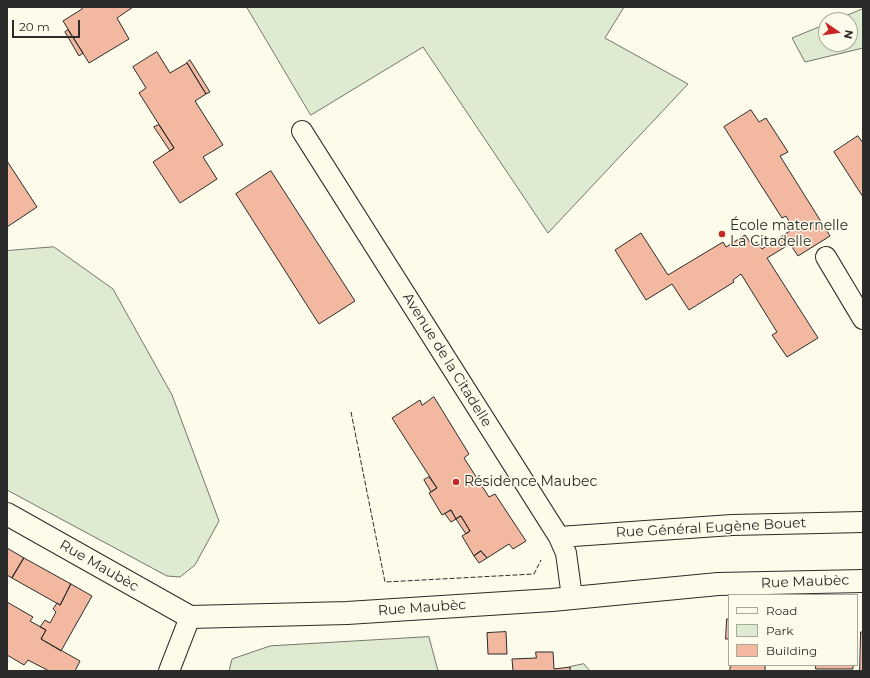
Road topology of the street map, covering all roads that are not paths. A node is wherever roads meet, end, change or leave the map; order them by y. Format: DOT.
graph roads {
  1 [pos="302,131"];
  2 [pos="826,257"];
  3 [pos="863,319"];
  4 [pos="7,514"];
  5 [pos="863,522"];
  6 [pos="559,537"];
  7 [pos="863,581"];
  8 [pos="572,597"];
  9 [pos="190,617"];
  10 [pos="169,671"];
  1 -- 6 [label="street, Avenue de la Citadelle"];
  2 -- 3 [label="street"];
  4 -- 9 [label="main road, Rue Maubèc"];
  5 -- 6 [label="street, Rue Général Eugène Bouet"];
  6 -- 8 [label="street, Avenue de la Citadelle"];
  7 -- 8 [label="main road, Rue Maubèc"];
  8 -- 9 [label="main road, Rue Maubèc"];
  9 -- 10 [label="street"];
}
